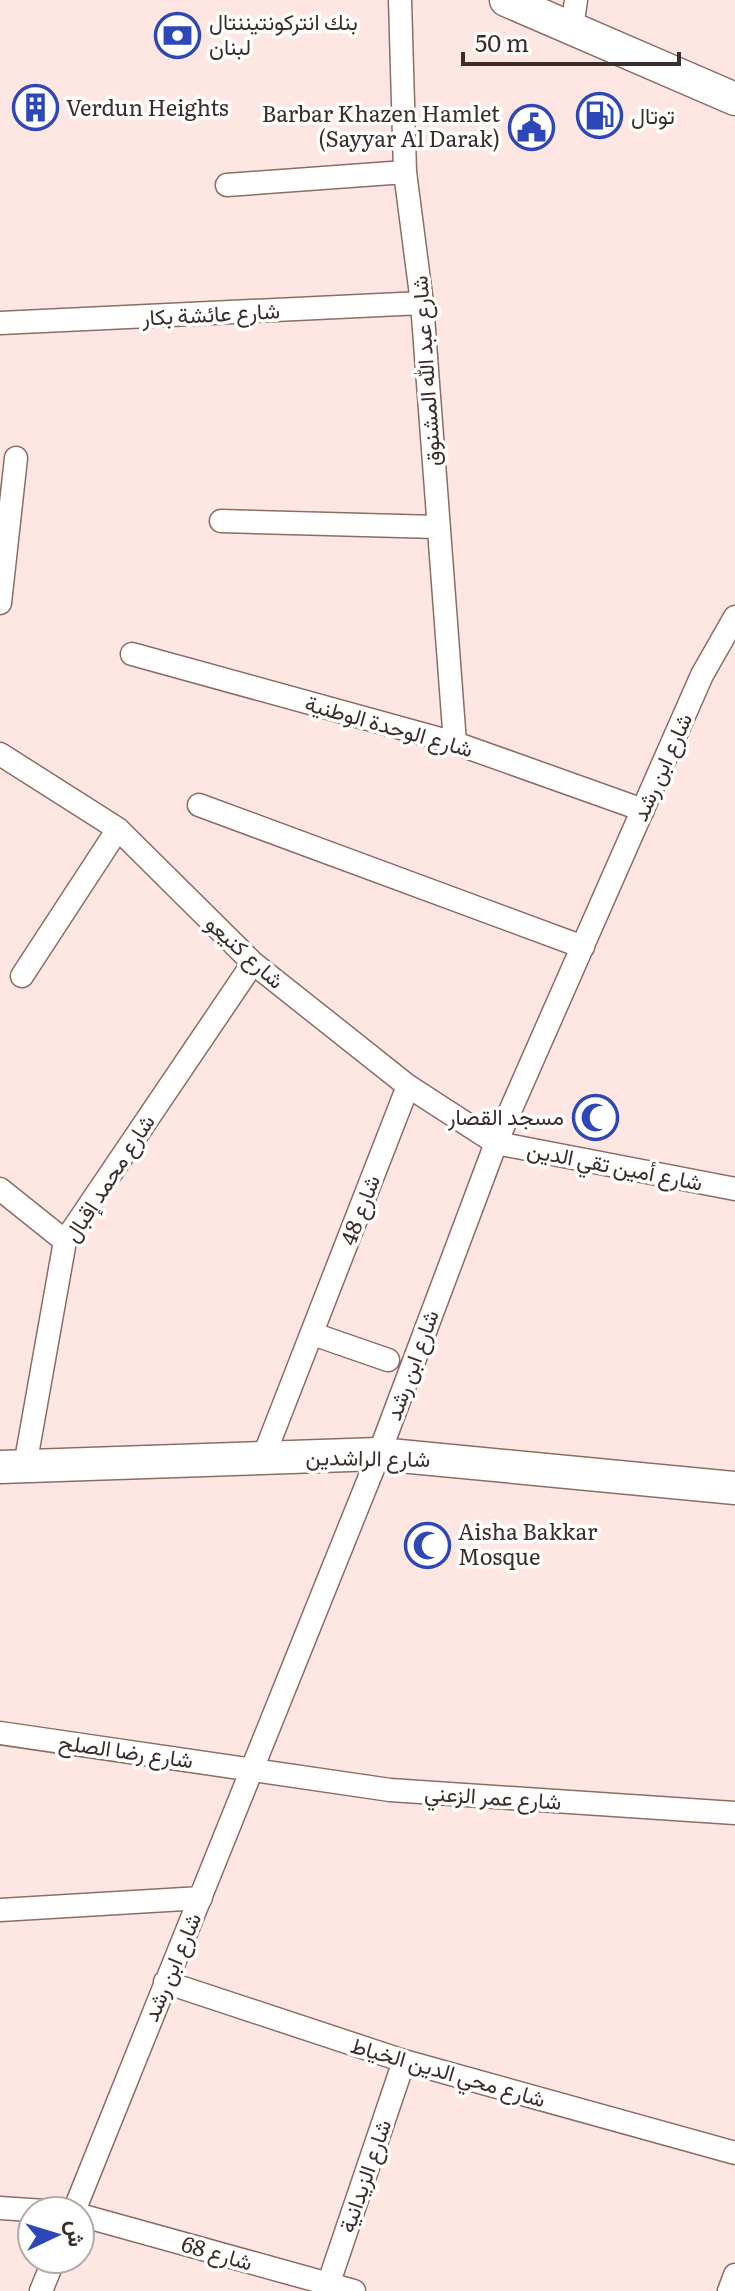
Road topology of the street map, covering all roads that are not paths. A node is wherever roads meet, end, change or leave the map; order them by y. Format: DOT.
graph roads {
  1 [pos="400,0"];
  2 [pos="506,0"];
  3 [pos="574,14"];
  4 [pos="735,99"];
  5 [pos="405,172"];
  6 [pos="227,185"];
  7 [pos="422,303"];
  8 [pos="0,323"];
  9 [pos="16,458"];
  10 [pos="221,521"];
  11 [pos="437,527"];
  12 [pos="0,603"];
  13 [pos="735,617"];
  14 [pos="132,654"];
  15 [pos="455,743"];
  16 [pos="0,754"];
  17 [pos="199,805"];
  18 [pos="643,810"];
  19 [pos="118,829"];
  20 [pos="583,947"];
  21 [pos="253,963"];
  22 [pos="22,976"];
  23 [pos="408,1086"];
  24 [pos="496,1143"];
  25 [pos="0,1189"];
  26 [pos="735,1189"];
  27 [pos="65,1241"];
  28 [pos="313,1334"];
  29 [pos="388,1360"];
  30 [pos="379,1454"];
  31 [pos="263,1458"];
  32 [pos="12,1466"];
  33 [pos="735,1488"];
  34 [pos="0,1733"];
  35 [pos="252,1769"];
  36 [pos="735,1813"];
  37 [pos="201,1898"];
  38 [pos="0,1910"];
  39 [pos="165,1982"];
  40 [pos="404,2061"];
  41 [pos="735,2153"];
  42 [pos="80,2195"];
  43 [pos="96,2220"];
  44 [pos="735,2275"];
  45 [pos="327,2287"];
  46 [pos="354,2291"];
  47 [pos="729,2291"];
  1 -- 5 [label="street, شارع عبد الله المشنوق"];
  2 -- 3 [label="street"];
  3 -- 4 [label="street"];
  5 -- 6 [label="street"];
  5 -- 7 [label="street, شارع عبد الله المشنوق"];
  7 -- 8 [label="street, شارع عائشة بكار"];
  7 -- 11 [label="street, شارع عبد الله المشنوق"];
  9 -- 12 [label="street"];
  10 -- 11 [label="street"];
  11 -- 15 [label="street, شارع عبد الله المشنوق"];
  13 -- 18 [label="street, شارع ابن رشد"];
  14 -- 15 [label="street, شارع الوحدة الوطنية"];
  15 -- 18 [label="street, شارع الوحدة الوطنية"];
  16 -- 19 [label="street, شارع كنيعو"];
  17 -- 20 [label="street"];
  18 -- 20 [label="street, شارع ابن رشد"];
  19 -- 21 [label="street, شارع كنيعو"];
  19 -- 22 [label="street"];
  20 -- 24 [label="street, شارع ابن رشد"];
  21 -- 23 [label="street, شارع كنيعو"];
  21 -- 27 [label="street, شارع محمد إقبال"];
  23 -- 24 [label="street, شارع كنيعو"];
  23 -- 28 [label="street, شارع 48"];
  24 -- 26 [label="street, شارع أمين تقي الدين"];
  24 -- 30 [label="street, شارع ابن رشد"];
  25 -- 27 [label="street"];
  27 -- 32 [label="street, شارع محمد إقبال"];
  28 -- 29 [label="street"];
  28 -- 31 [label="street, شارع 48"];
  30 -- 31 [label="street, شارع الراشدين"];
  30 -- 33 [label="street, شارع الراشدين"];
  30 -- 35 [label="street, شارع ابن رشد"];
  31 -- 32 [label="street, شارع الراشدين"];
  34 -- 35 [label="street, شارع رضا الصلح"];
  35 -- 36 [label="street, شارع عمر الزعني"];
  35 -- 37 [label="street, شارع ابن رشد"];
  37 -- 38 [label="street"];
  37 -- 39 [label="street, شارع ابن رشد"];
  39 -- 40 [label="street, شارع محي الدين الخياط"];
  39 -- 42 [label="street, شارع ابن رشد"];
  40 -- 41 [label="street, شارع محي الدين الخياط"];
  40 -- 45 [label="street, شارع الزيدانية"];
  43 -- 45 [label="street, شارع 68"];
  44 -- 47 [label="street"];
  45 -- 46 [label="street, شارع 68"];
}
